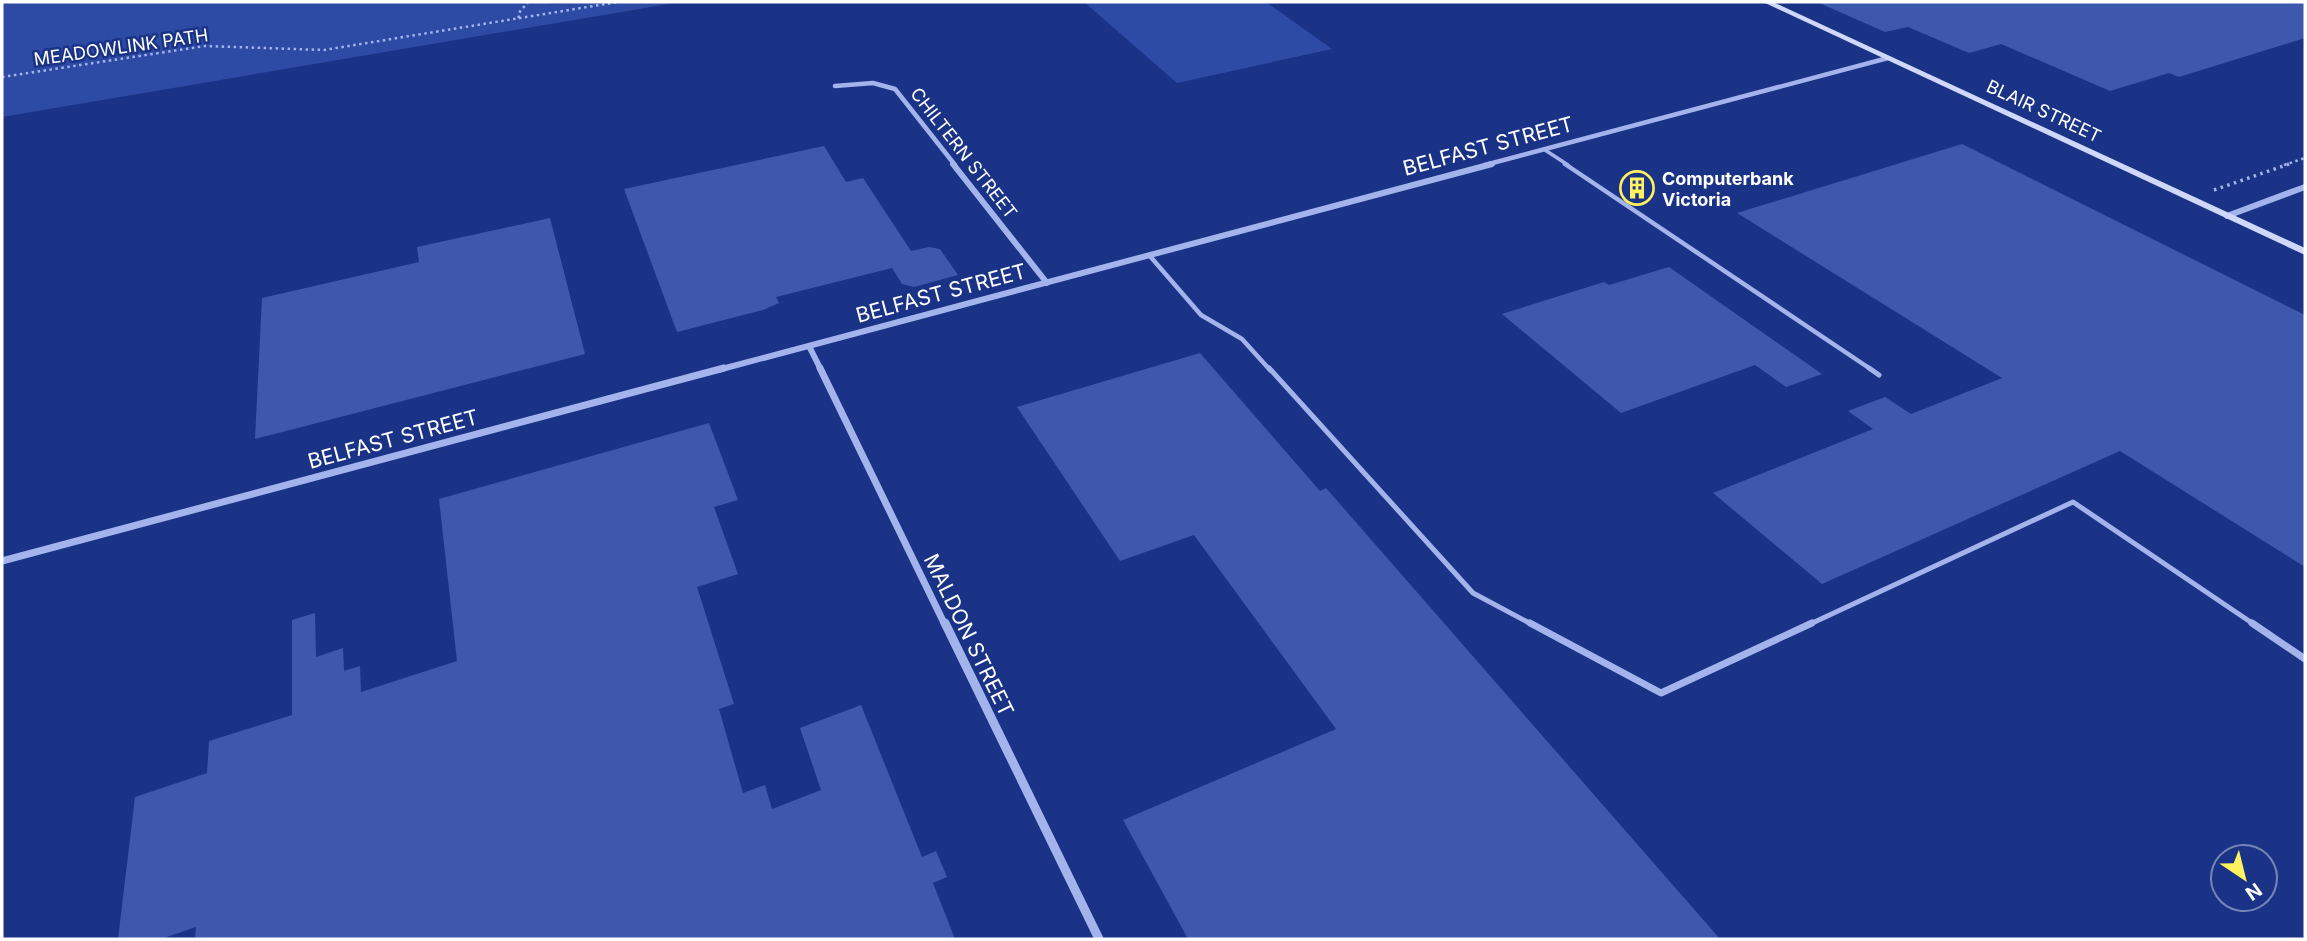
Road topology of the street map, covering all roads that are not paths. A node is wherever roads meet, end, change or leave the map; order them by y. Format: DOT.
graph roads {
  1 [pos="1767,2"];
  2 [pos="1888,58"];
  3 [pos="835,86"];
  4 [pos="1545,150"];
  5 [pos="2305,187"];
  6 [pos="2227,216"];
  7 [pos="2305,252"];
  8 [pos="1149,255"];
  9 [pos="1047,283"];
  10 [pos="808,346"];
  11 [pos="1879,375"];
  12 [pos="2,561"];
  13 [pos="2305,659"];
  14 [pos="1099,939"];
  1 -- 2 [label="street, BLAIR STREET"];
  2 -- 4 [label="street, BELFAST STREET"];
  2 -- 6 [label="street, BLAIR STREET"];
  3 -- 9 [label="street, CHILTERN STREET"];
  4 -- 8 [label="street, BELFAST STREET"];
  4 -- 11 [label="lane"];
  5 -- 6 [label="street"];
  6 -- 7 [label="street, BLAIR STREET"];
  8 -- 9 [label="street, BELFAST STREET"];
  8 -- 13 [label="lane"];
  9 -- 10 [label="street, BELFAST STREET"];
  10 -- 12 [label="street, BELFAST STREET"];
  10 -- 14 [label="street, MALDON STREET"];
}
